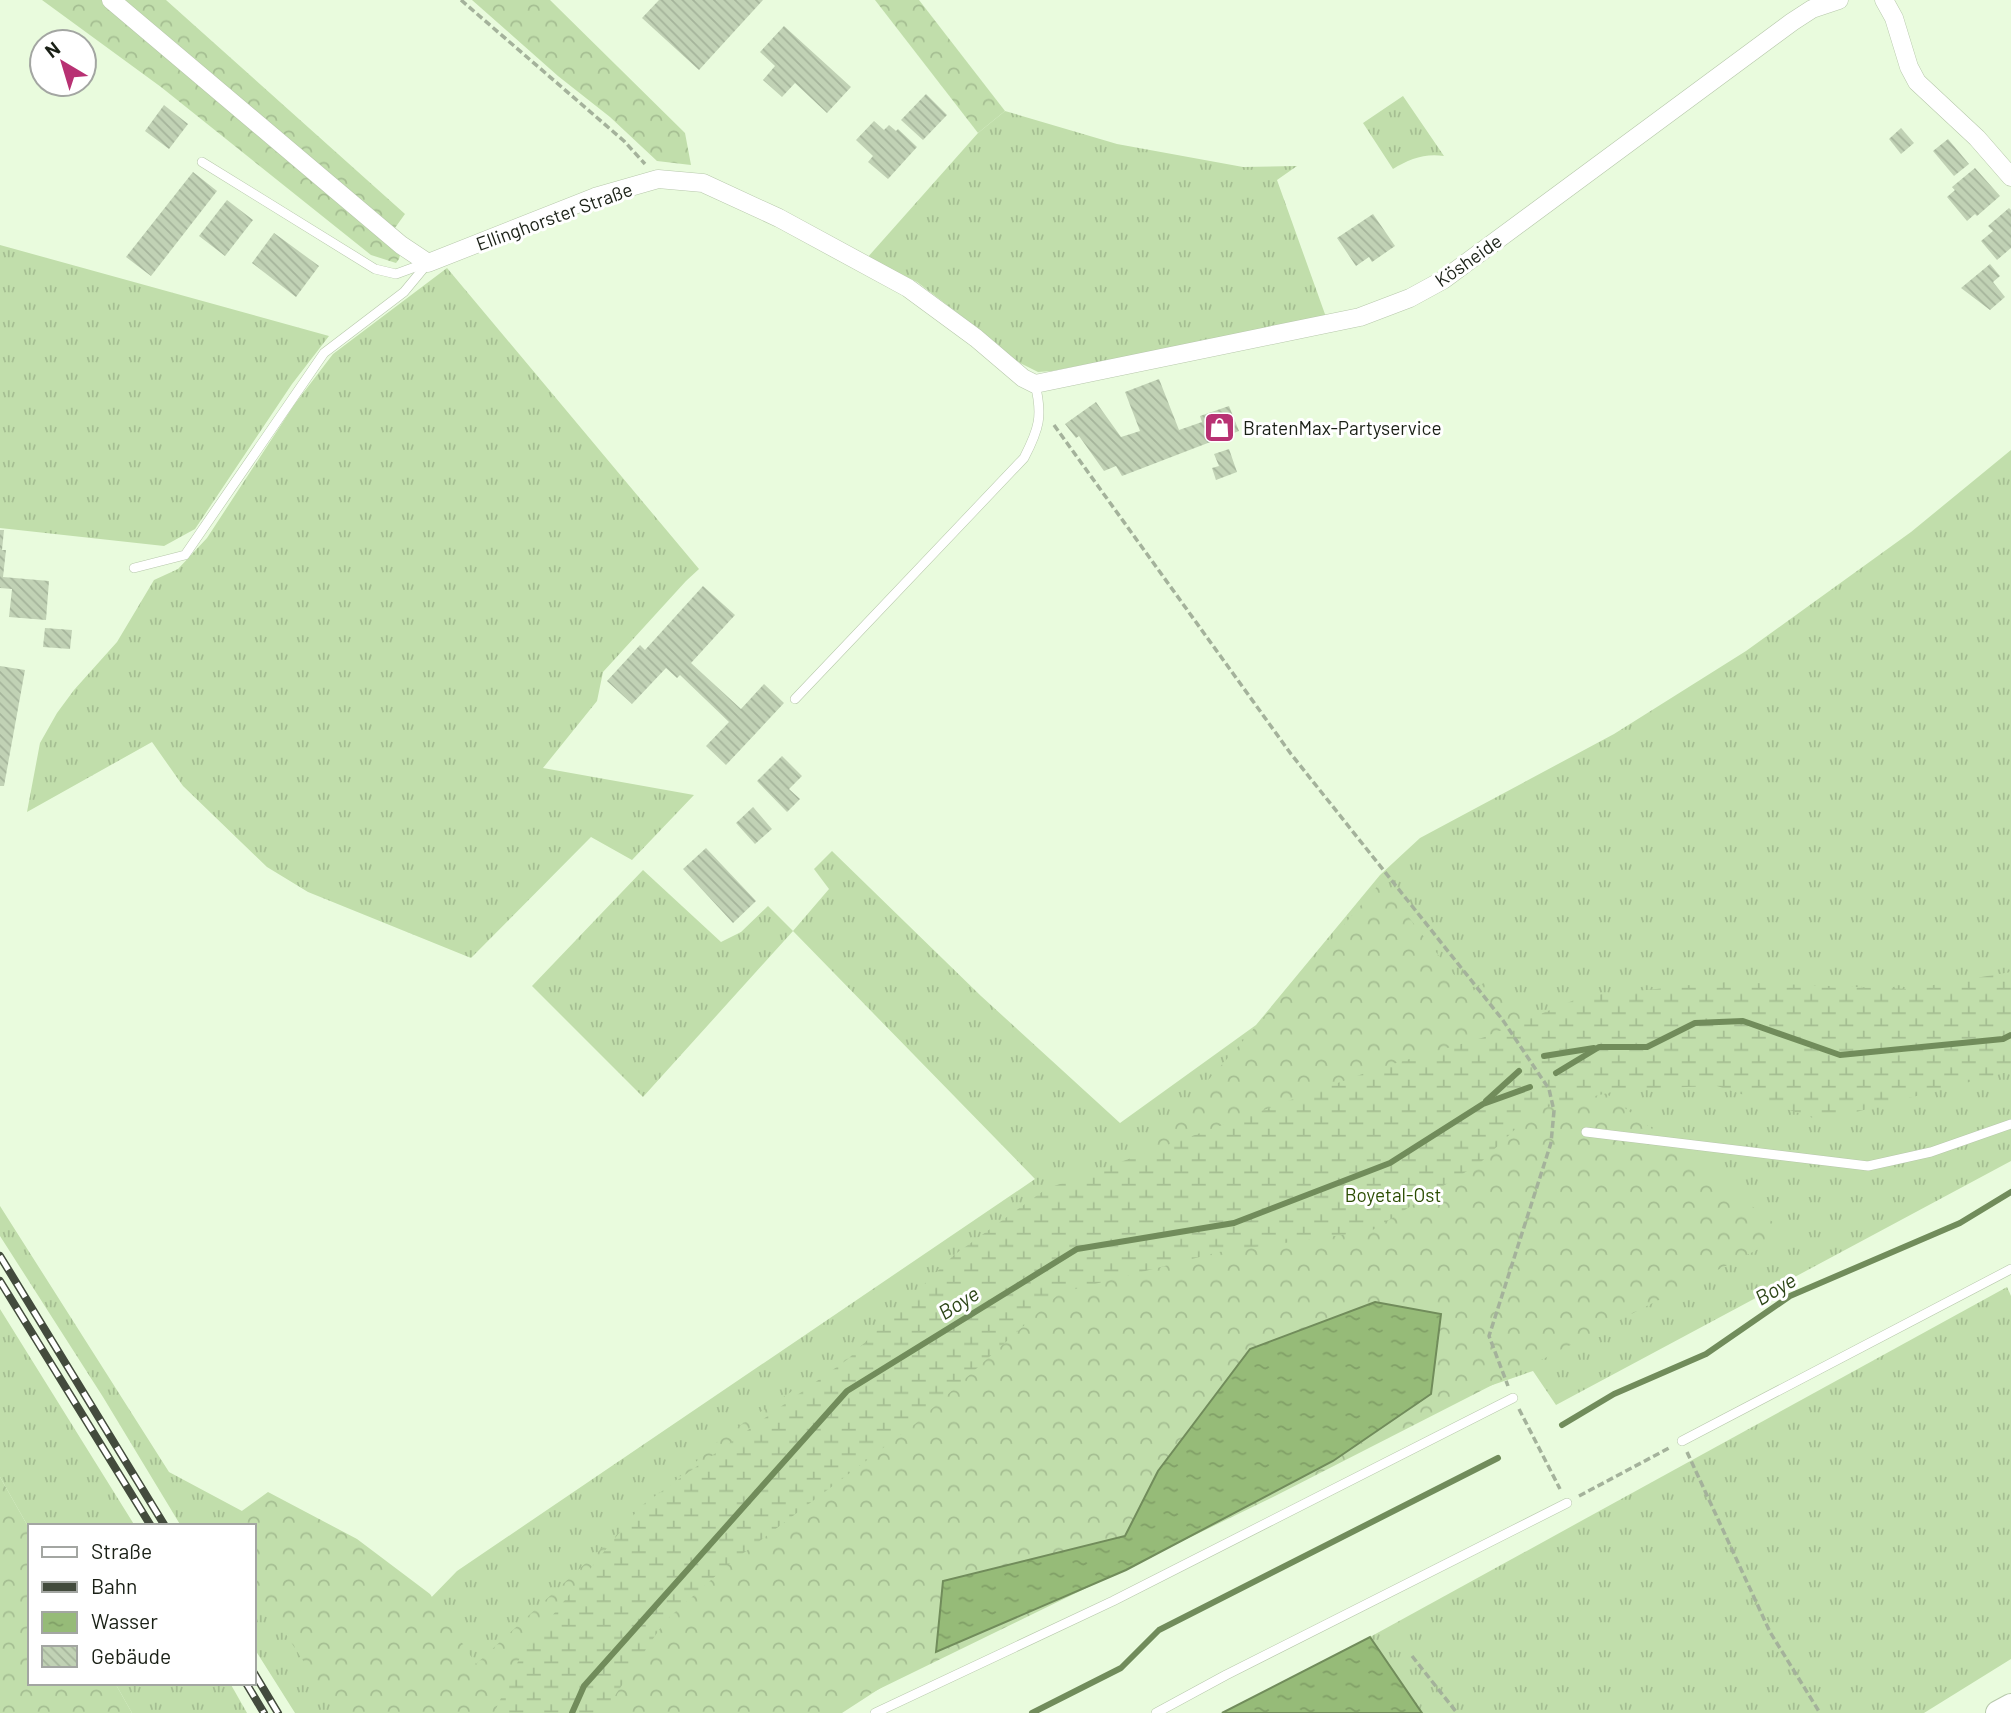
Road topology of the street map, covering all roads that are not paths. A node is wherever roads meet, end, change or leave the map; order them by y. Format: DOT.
graph roads {
  1 [pos="111,0"];
  2 [pos="1839,0"];
  3 [pos="1884,0"];
  4 [pos="202,162"];
  5 [pos="2011,177"];
  6 [pos="428,263"];
  7 [pos="1035,384"];
  8 [pos="134,568"];
  9 [pos="795,699"];
  10 [pos="2011,1124"];
  11 [pos="1586,1132"];
  12 [pos="2011,1269"];
  13 [pos="1513,1398"];
  14 [pos="1682,1441"];
  15 [pos="1567,1503"];
  16 [pos="2011,1706"];
  17 [pos="875,1713"];
  18 [pos="1156,1713"];
  19 [pos="1998,1713"];
  1 -- 6 [label="street"];
  2 -- 7 [label="street, Kösheide"];
  3 -- 5 [label="street"];
  4 -- 6 [label="lane"];
  6 -- 7 [label="street, Ellinghorster Straße"];
  6 -- 8 [label="lane"];
  7 -- 9 [label="lane"];
  10 -- 11 [label="lane"];
  12 -- 14 [label="lane"];
  13 -- 17 [label="lane"];
  15 -- 18 [label="lane"];
  16 -- 19 [label="street"];
}
